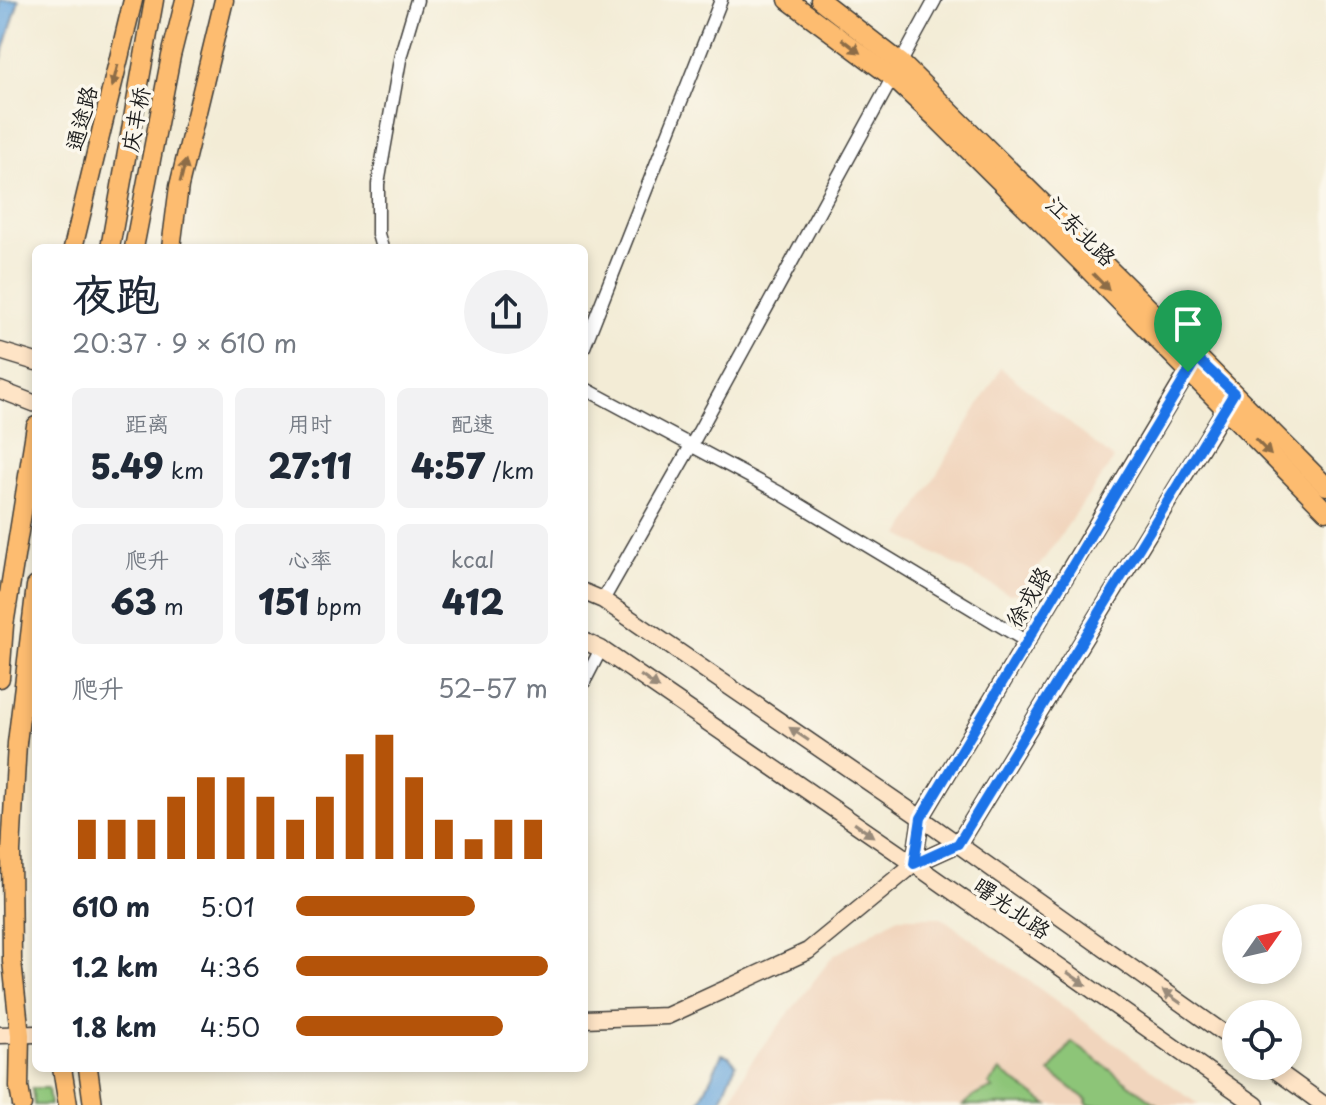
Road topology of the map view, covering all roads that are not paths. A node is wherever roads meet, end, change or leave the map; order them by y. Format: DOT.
graph roads {
  1 [pos="133,0"];
  2 [pos="154,0"];
  3 [pos="185,0"];
  4 [pos="224,0"];
  5 [pos="417,0"];
  6 [pos="721,0"];
  7 [pos="788,0"];
  8 [pos="820,0"];
  9 [pos="935,0"];
  10 [pos="896,70"];
  11 [pos="74,244"];
  12 [pos="111,244"];
  13 [pos="135,244"];
  14 [pos="172,244"];
  15 [pos="381,244"];
  16 [pos="588,337"];
  17 [pos="0,351"];
  18 [pos="32,361"];
  19 [pos="1193,365"];
  20 [pos="0,390"];
  21 [pos="588,390"];
  22 [pos="1230,401"];
  23 [pos="32,402"];
  24 [pos="692,444"];
  25 [pos="32,451"];
  26 [pos="1326,486"];
  27 [pos="1326,511"];
  28 [pos="588,594"];
  29 [pos="603,600"];
  30 [pos="32,619"];
  31 [pos="1026,641"];
  32 [pos="588,643"];
  33 [pos="601,649"];
  34 [pos="588,674"];
  35 [pos="0,678"];
  36 [pos="921,818"];
  37 [pos="958,844"];
  38 [pos="914,864"];
  39 [pos="588,1019"];
  40 [pos="1222,1032"];
  41 [pos="28,1034"];
  42 [pos="0,1035"];
  43 [pos="63,1072"];
  44 [pos="89,1072"];
  45 [pos="1289,1080"];
  46 [pos="22,1105"];
  47 [pos="68,1105"];
  48 [pos="93,1105"];
  49 [pos="1256,1105"];
  50 [pos="1324,1105"];
  1 -- 11 [label="main road, 通途路, one-way"];
  2 -- 12 [label="main road, 庆丰桥"];
  3 -- 13 [label="main road, 庆丰桥"];
  14 -- 4 [label="main road, one-way"];
  5 -- 15 [label="street"];
  6 -- 16 [label="street"];
  7 -- 10 [label="main road, 江东北路, one-way"];
  8 -- 10 [label="main road, 江东北路"];
  9 -- 10 [label="street"];
  10 -- 19 [label="main road, 江东北路"];
  10 -- 24 [label="street"];
  17 -- 18 [label="main road"];
  19 -- 22 [label="main road, 江东北路"];
  19 -- 31 [label="main road, 徐戎路"];
  20 -- 23 [label="main road"];
  21 -- 24 [label="street"];
  22 -- 26 [label="main road, 江东北路"];
  22 -- 27 [label="main road, 江东北路, one-way"];
  22 -- 37 [label="main road"];
  24 -- 29 [label="street"];
  24 -- 31 [label="street"];
  25 -- 35 [label="main road"];
  28 -- 29 [label="main road, 曙光北路"];
  36 -- 29 [label="main road, 曙光北路, one-way"];
  30 -- 41 [label="main road"];
  31 -- 36 [label="main road, 徐戎路"];
  32 -- 33 [label="main road, 曙光北路"];
  33 -- 34 [label="street"];
  33 -- 38 [label="main road, 曙光北路, one-way"];
  36 -- 37 [label="main road, 曙光北路"];
  36 -- 38 [label="main road, 徐戎路"];
  37 -- 38 [label="main road"];
  40 -- 37 [label="main road, 曙光北路, one-way"];
  38 -- 39 [label="main road"];
  38 -- 49 [label="main road, 曙光北路, one-way"];
  41 -- 42 [label="main road"];
  41 -- 46 [label="main road"];
  43 -- 47 [label="main road"];
  44 -- 48 [label="main road"];
  45 -- 50 [label="main road"];
}
